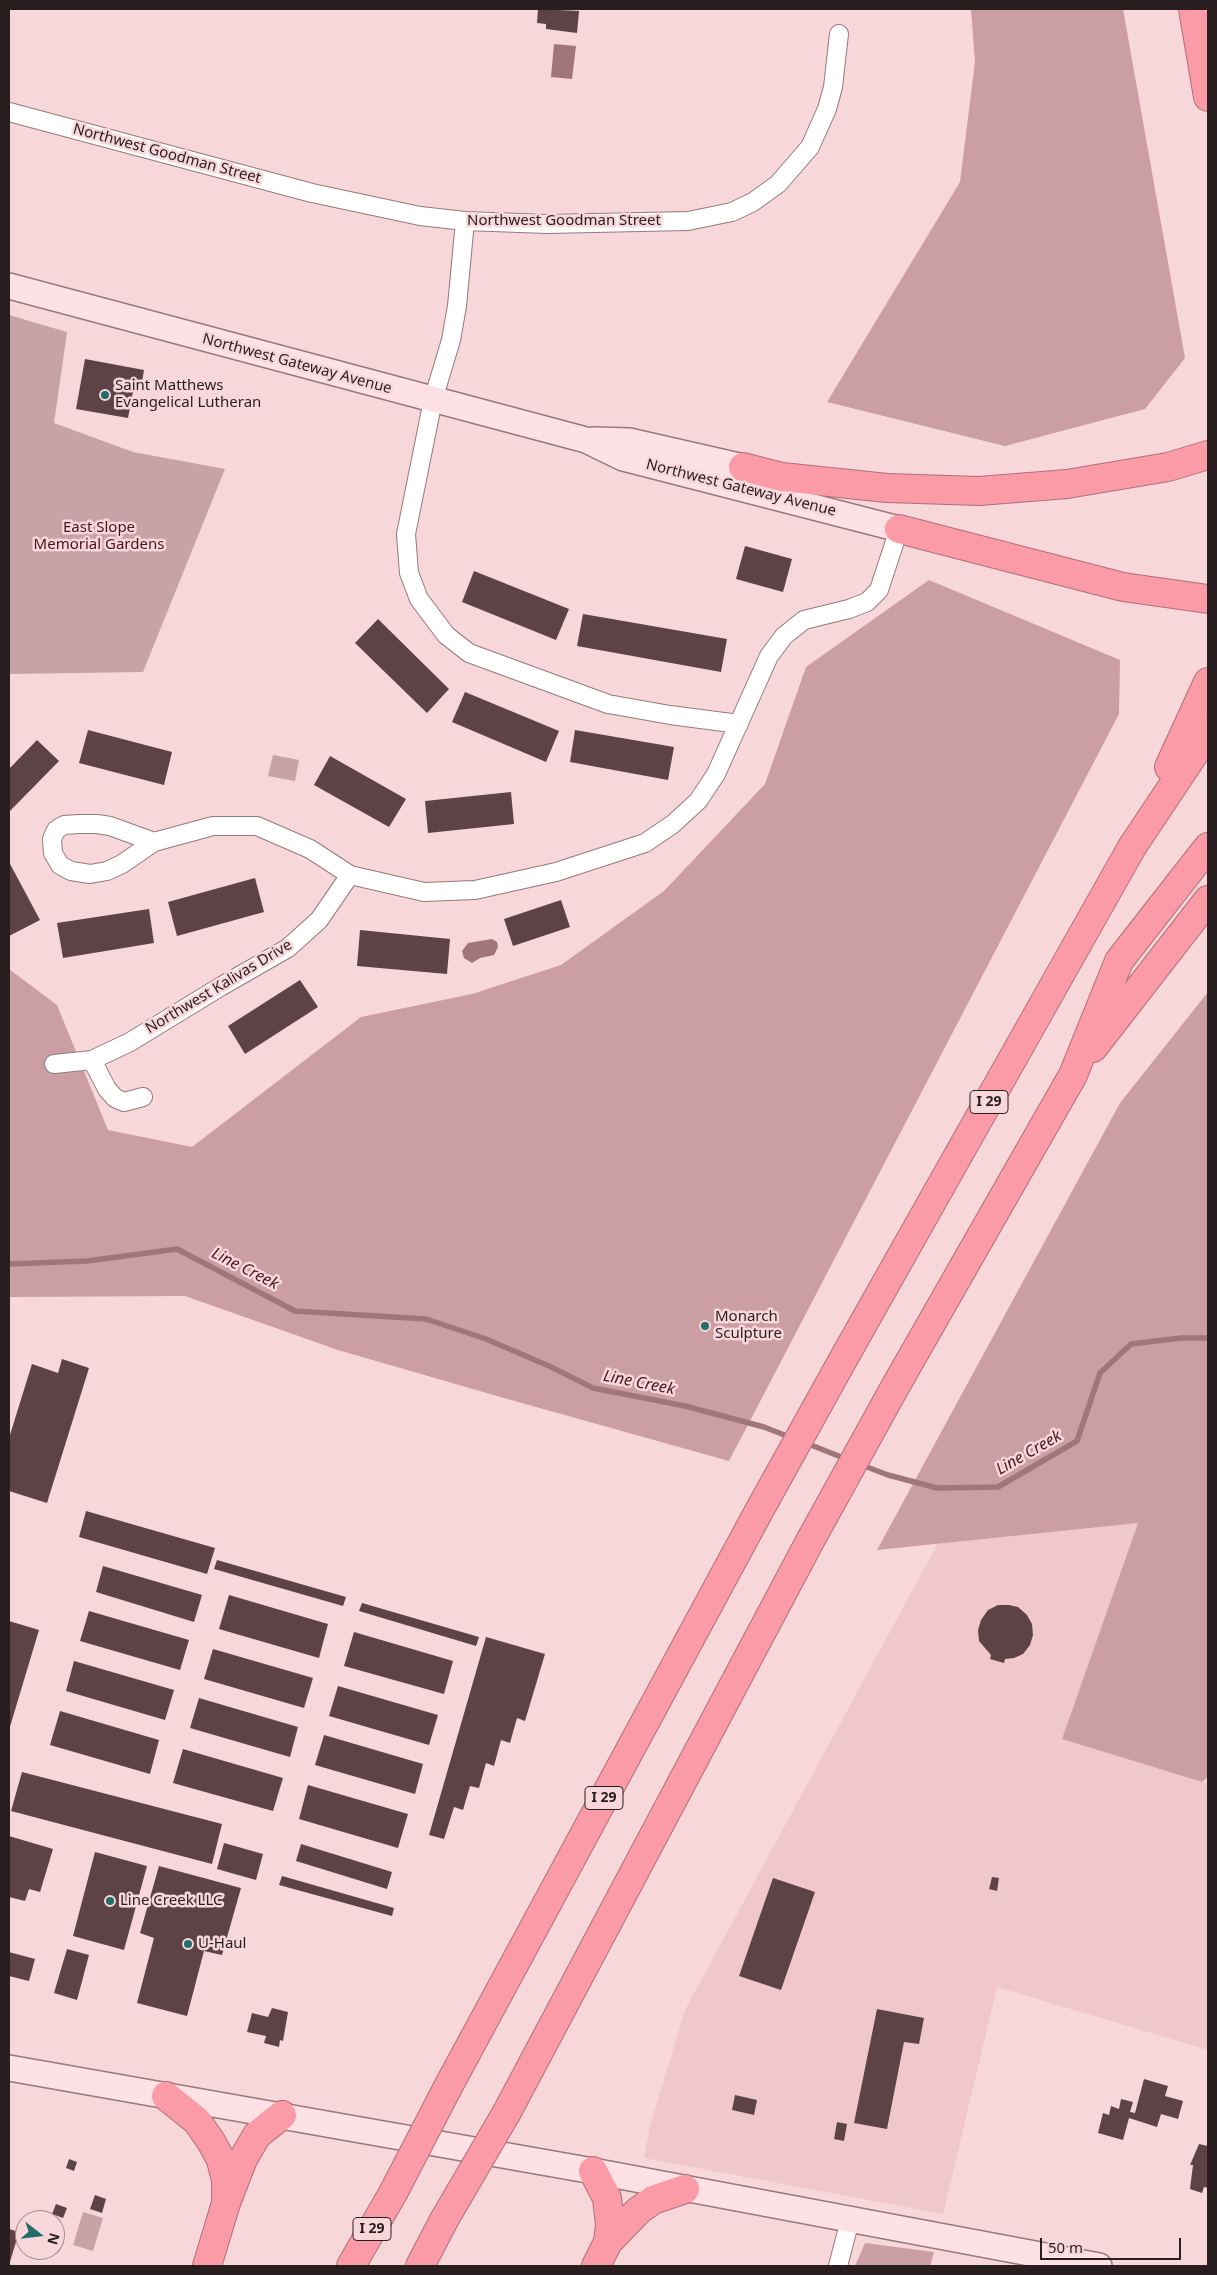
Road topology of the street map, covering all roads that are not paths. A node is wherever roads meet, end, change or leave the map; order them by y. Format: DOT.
graph roads {
  1 [pos="1193,9"];
  2 [pos="839,34"];
  3 [pos="1208,97"];
  4 [pos="9,112"];
  5 [pos="465,221"];
  6 [pos="9,286"];
  7 [pos="433,400"];
  8 [pos="586,440"];
  9 [pos="1208,455"];
  10 [pos="743,468"];
  11 [pos="899,529"];
  12 [pos="1208,599"];
  13 [pos="1208,682"];
  14 [pos="739,724"];
  15 [pos="1208,732"];
  16 [pos="154,842"];
  17 [pos="1132,847"];
  18 [pos="1208,847"];
  19 [pos="350,875"];
  20 [pos="1208,900"];
  21 [pos="92,1060"];
  22 [pos="54,1064"];
  23 [pos="1073,1075"];
  24 [pos="143,1097"];
  25 [pos="9,2068"];
  26 [pos="166,2096"];
  27 [pos="282,2115"];
  28 [pos="593,2171"];
  29 [pos="685,2189"];
  30 [pos="226,2203"];
  31 [pos="850,2220"];
  32 [pos="608,2242"];
  33 [pos="207,2266"];
  34 [pos="351,2266"];
  35 [pos="420,2266"];
  36 [pos="596,2266"];
  37 [pos="838,2266"];
  38 [pos="1099,2266"];
  1 -- 3 [label="highway"];
  2 -- 5 [label="street, Northwest Goodman Street"];
  4 -- 5 [label="street, Northwest Goodman Street"];
  5 -- 7 [label="street"];
  6 -- 7 [label="main road, Northwest Gateway Avenue"];
  7 -- 8 [label="main road, Northwest Gateway Avenue"];
  7 -- 14 [label="street"];
  8 -- 10 [label="main road, Northwest Gateway Avenue"];
  8 -- 11 [label="main road, Northwest Gateway Avenue"];
  9 -- 10 [label="highway"];
  11 -- 12 [label="highway"];
  11 -- 14 [label="street"];
  13 -- 17 [label="highway"];
  14 -- 19 [label="street"];
  15 -- 17 [label="highway, I 29"];
  16 -- 16 [label="street"];
  16 -- 19 [label="street"];
  17 -- 34 [label="highway, I 29, bridge"];
  18 -- 23 [label="highway"];
  19 -- 21 [label="street, Northwest Kalivas Drive"];
  20 -- 23 [label="highway"];
  21 -- 22 [label="street, Northwest Kalivas Drive"];
  21 -- 24 [label="street"];
  23 -- 35 [label="highway, bridge"];
  25 -- 26 [label="main road"];
  26 -- 27 [label="main road"];
  26 -- 30 [label="highway"];
  27 -- 28 [label="main road"];
  27 -- 30 [label="highway"];
  28 -- 29 [label="main road"];
  28 -- 32 [label="highway"];
  29 -- 31 [label="main road"];
  29 -- 32 [label="highway"];
  30 -- 33 [label="highway"];
  31 -- 37 [label="street"];
  31 -- 38 [label="main road"];
  32 -- 36 [label="highway"];
}
